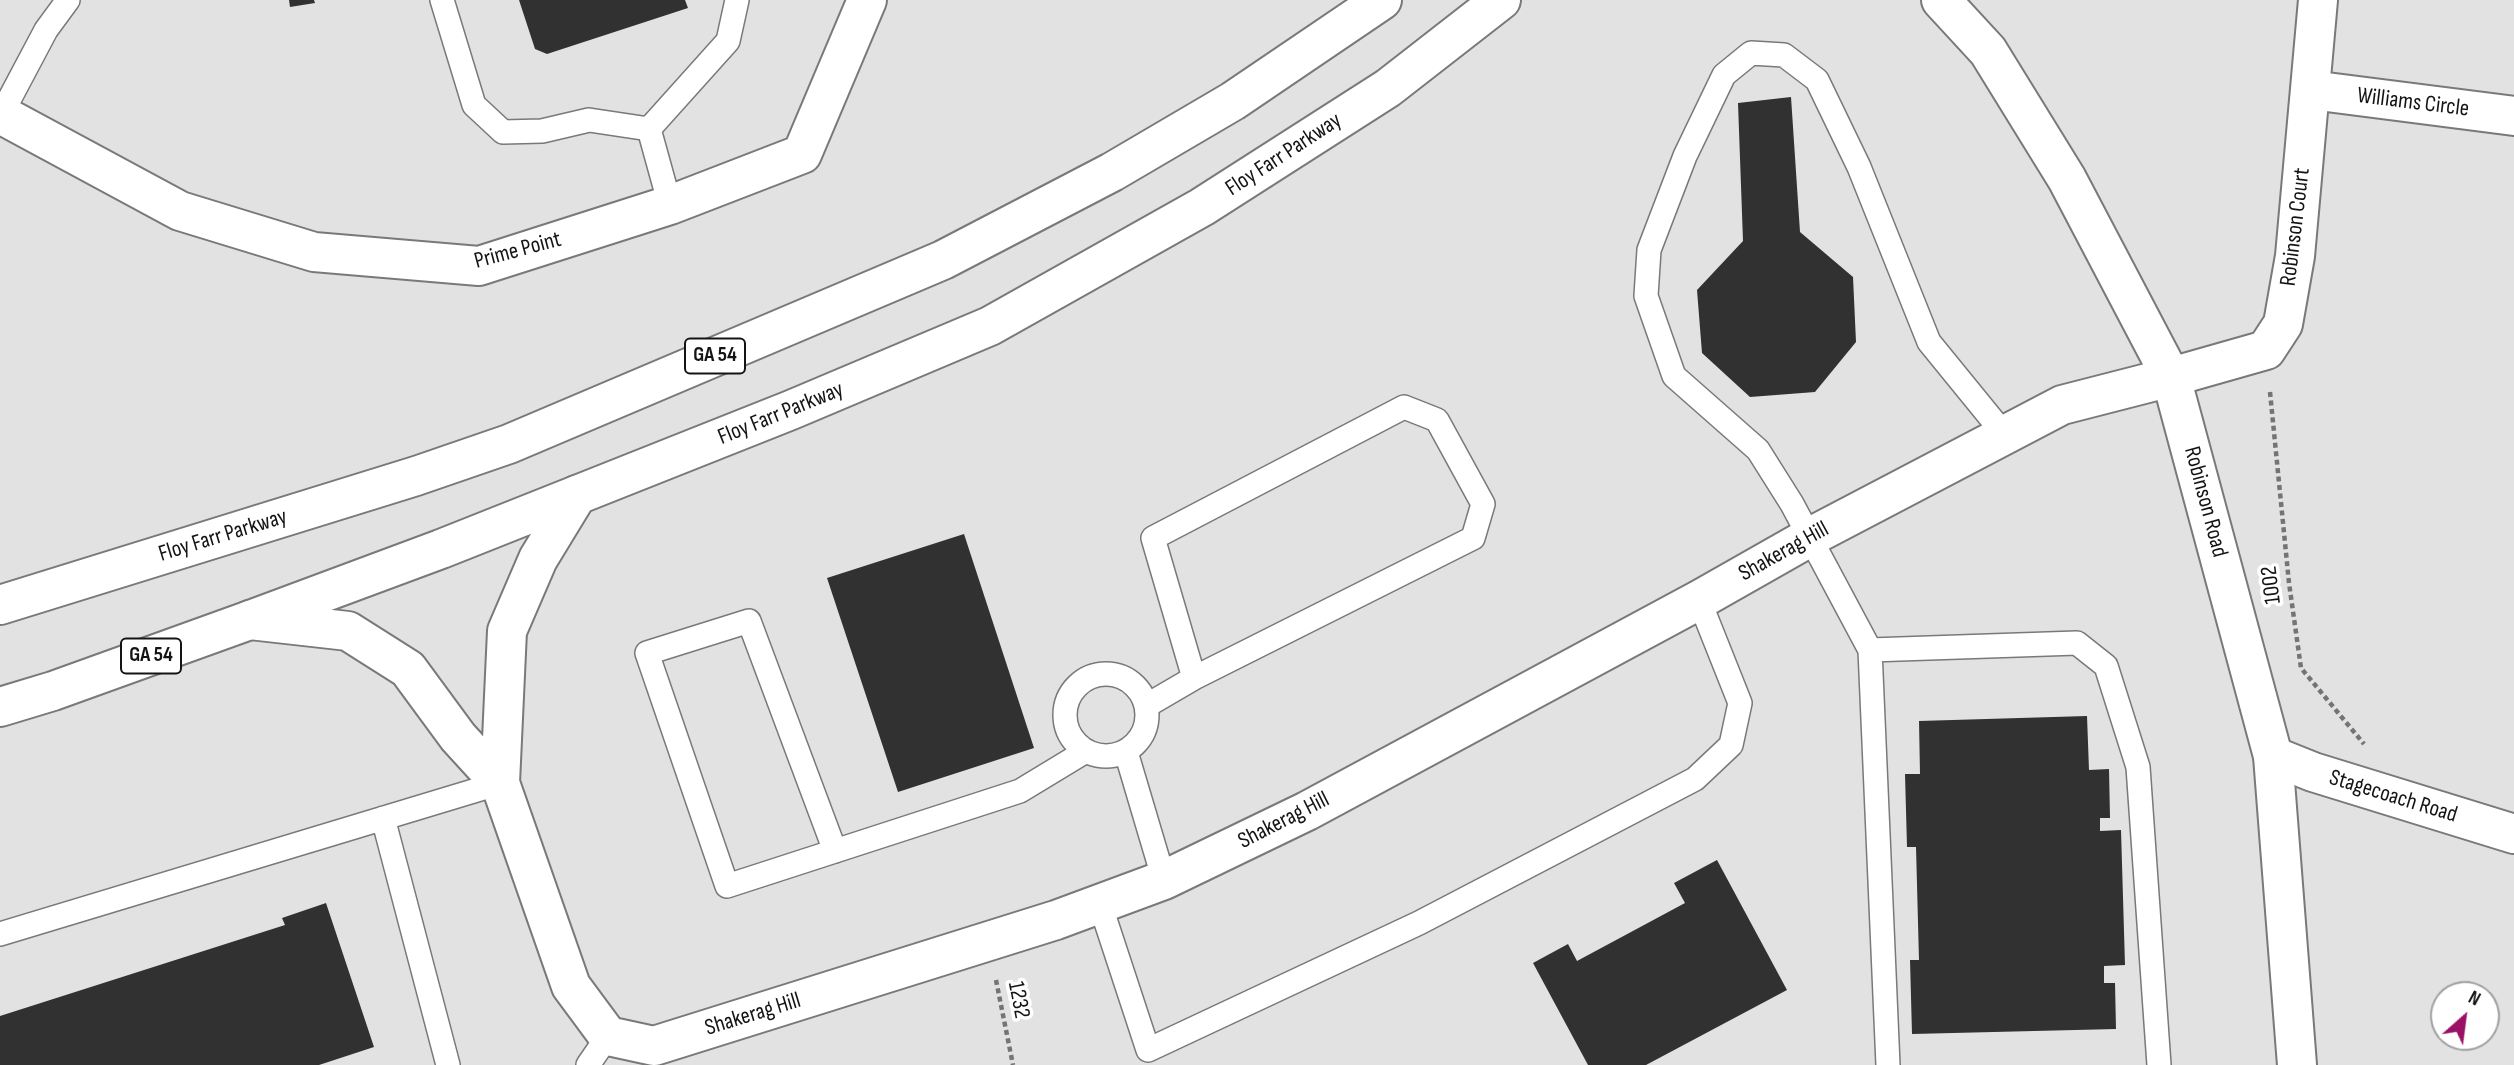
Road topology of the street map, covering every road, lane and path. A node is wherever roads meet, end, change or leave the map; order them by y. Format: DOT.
graph roads {
  1 [pos="68,0"];
  2 [pos="442,0"];
  3 [pos="737,0"];
  4 [pos="867,0"];
  5 [pos="1382,0"];
  6 [pos="1501,0"];
  7 [pos="1941,0"];
  8 [pos="2318,0"];
  9 [pos="2311,90"];
  10 [pos="1,115"];
  11 [pos="2514,116"];
  12 [pos="649,129"];
  13 [pos="670,205"];
  14 [pos="2266,350"];
  15 [pos="2171,377"];
  16 [pos="2004,434"];
  17 [pos="577,495"];
  18 [pos="1810,537"];
  19 [pos="1699,600"];
  20 [pos="0,605"];
  21 [pos="250,620"];
  22 [pos="1870,650"];
  23 [pos="1194,678"];
  24 [pos="1146,706"];
  25 [pos="0,707"];
  26 [pos="1086,751"];
  27 [pos="1126,752"];
  28 [pos="2273,756"];
  29 [pos="500,783"];
  30 [pos="2376,790"];
  31 [pos="383,818"];
  32 [pos="2514,834"];
  33 [pos="835,851"];
  34 [pos="1164,880"];
  35 [pos="1100,904"];
  36 [pos="0,934"];
  37 [pos="989,941"];
  38 [pos="598,1050"];
  39 [pos="656,1056"];
  40 [pos="448,1065"];
  41 [pos="1013,1065"];
  42 [pos="1888,1065"];
  43 [pos="2159,1065"];
  44 [pos="2297,1065"];
  1 -- 10 [label="lane"];
  2 -- 12 [label="lane"];
  3 -- 12 [label="lane"];
  4 -- 13 [label="street, Prime Point"];
  5 -- 20 [label="street, Floy Farr Parkway / GA 54"];
  6 -- 17 [label="street, Floy Farr Parkway / GA 54"];
  7 -- 15 [label="street, Robinson Road"];
  8 -- 9 [label="street, Robinson Court"];
  9 -- 11 [label="street, Williams Circle"];
  9 -- 14 [label="street, Robinson Court"];
  10 -- 13 [label="street, Prime Point"];
  12 -- 13 [label="lane"];
  14 -- 15 [label="street"];
  14 -- 30 [label="path, 1002"];
  15 -- 16 [label="street, Shakerag Hill"];
  15 -- 28 [label="street, Robinson Road"];
  16 -- 18 [label="street, Shakerag Hill"];
  16 -- 18 [label="lane"];
  17 -- 21 [label="street, Floy Farr Parkway / GA 54"];
  17 -- 29 [label="street, Shakerag Hill"];
  18 -- 19 [label="street, Shakerag Hill"];
  18 -- 22 [label="lane"];
  19 -- 34 [label="street, Shakerag Hill"];
  19 -- 35 [label="lane"];
  21 -- 25 [label="street, Floy Farr Parkway / GA 54"];
  21 -- 29 [label="street, Shakerag Hill"];
  22 -- 42 [label="lane"];
  22 -- 43 [label="lane"];
  23 -- 23 [label="lane"];
  23 -- 24 [label="lane"];
  24 -- 26 [label="lane"];
  24 -- 27 [label="lane"];
  26 -- 27 [label="lane"];
  26 -- 33 [label="lane"];
  27 -- 34 [label="lane"];
  28 -- 30 [label="street, Stagecoach Road"];
  28 -- 44 [label="street, Robinson Road"];
  29 -- 31 [label="lane"];
  29 -- 38 [label="street, Shakerag Hill"];
  30 -- 32 [label="street, Stagecoach Road"];
  31 -- 36 [label="lane"];
  31 -- 40 [label="lane"];
  33 -- 33 [label="lane"];
  34 -- 35 [label="street, Shakerag Hill"];
  35 -- 37 [label="street, Shakerag Hill"];
  37 -- 39 [label="street, Shakerag Hill"];
  37 -- 41 [label="path, 1232"];
  38 -- 39 [label="street, Shakerag Hill"];
}
